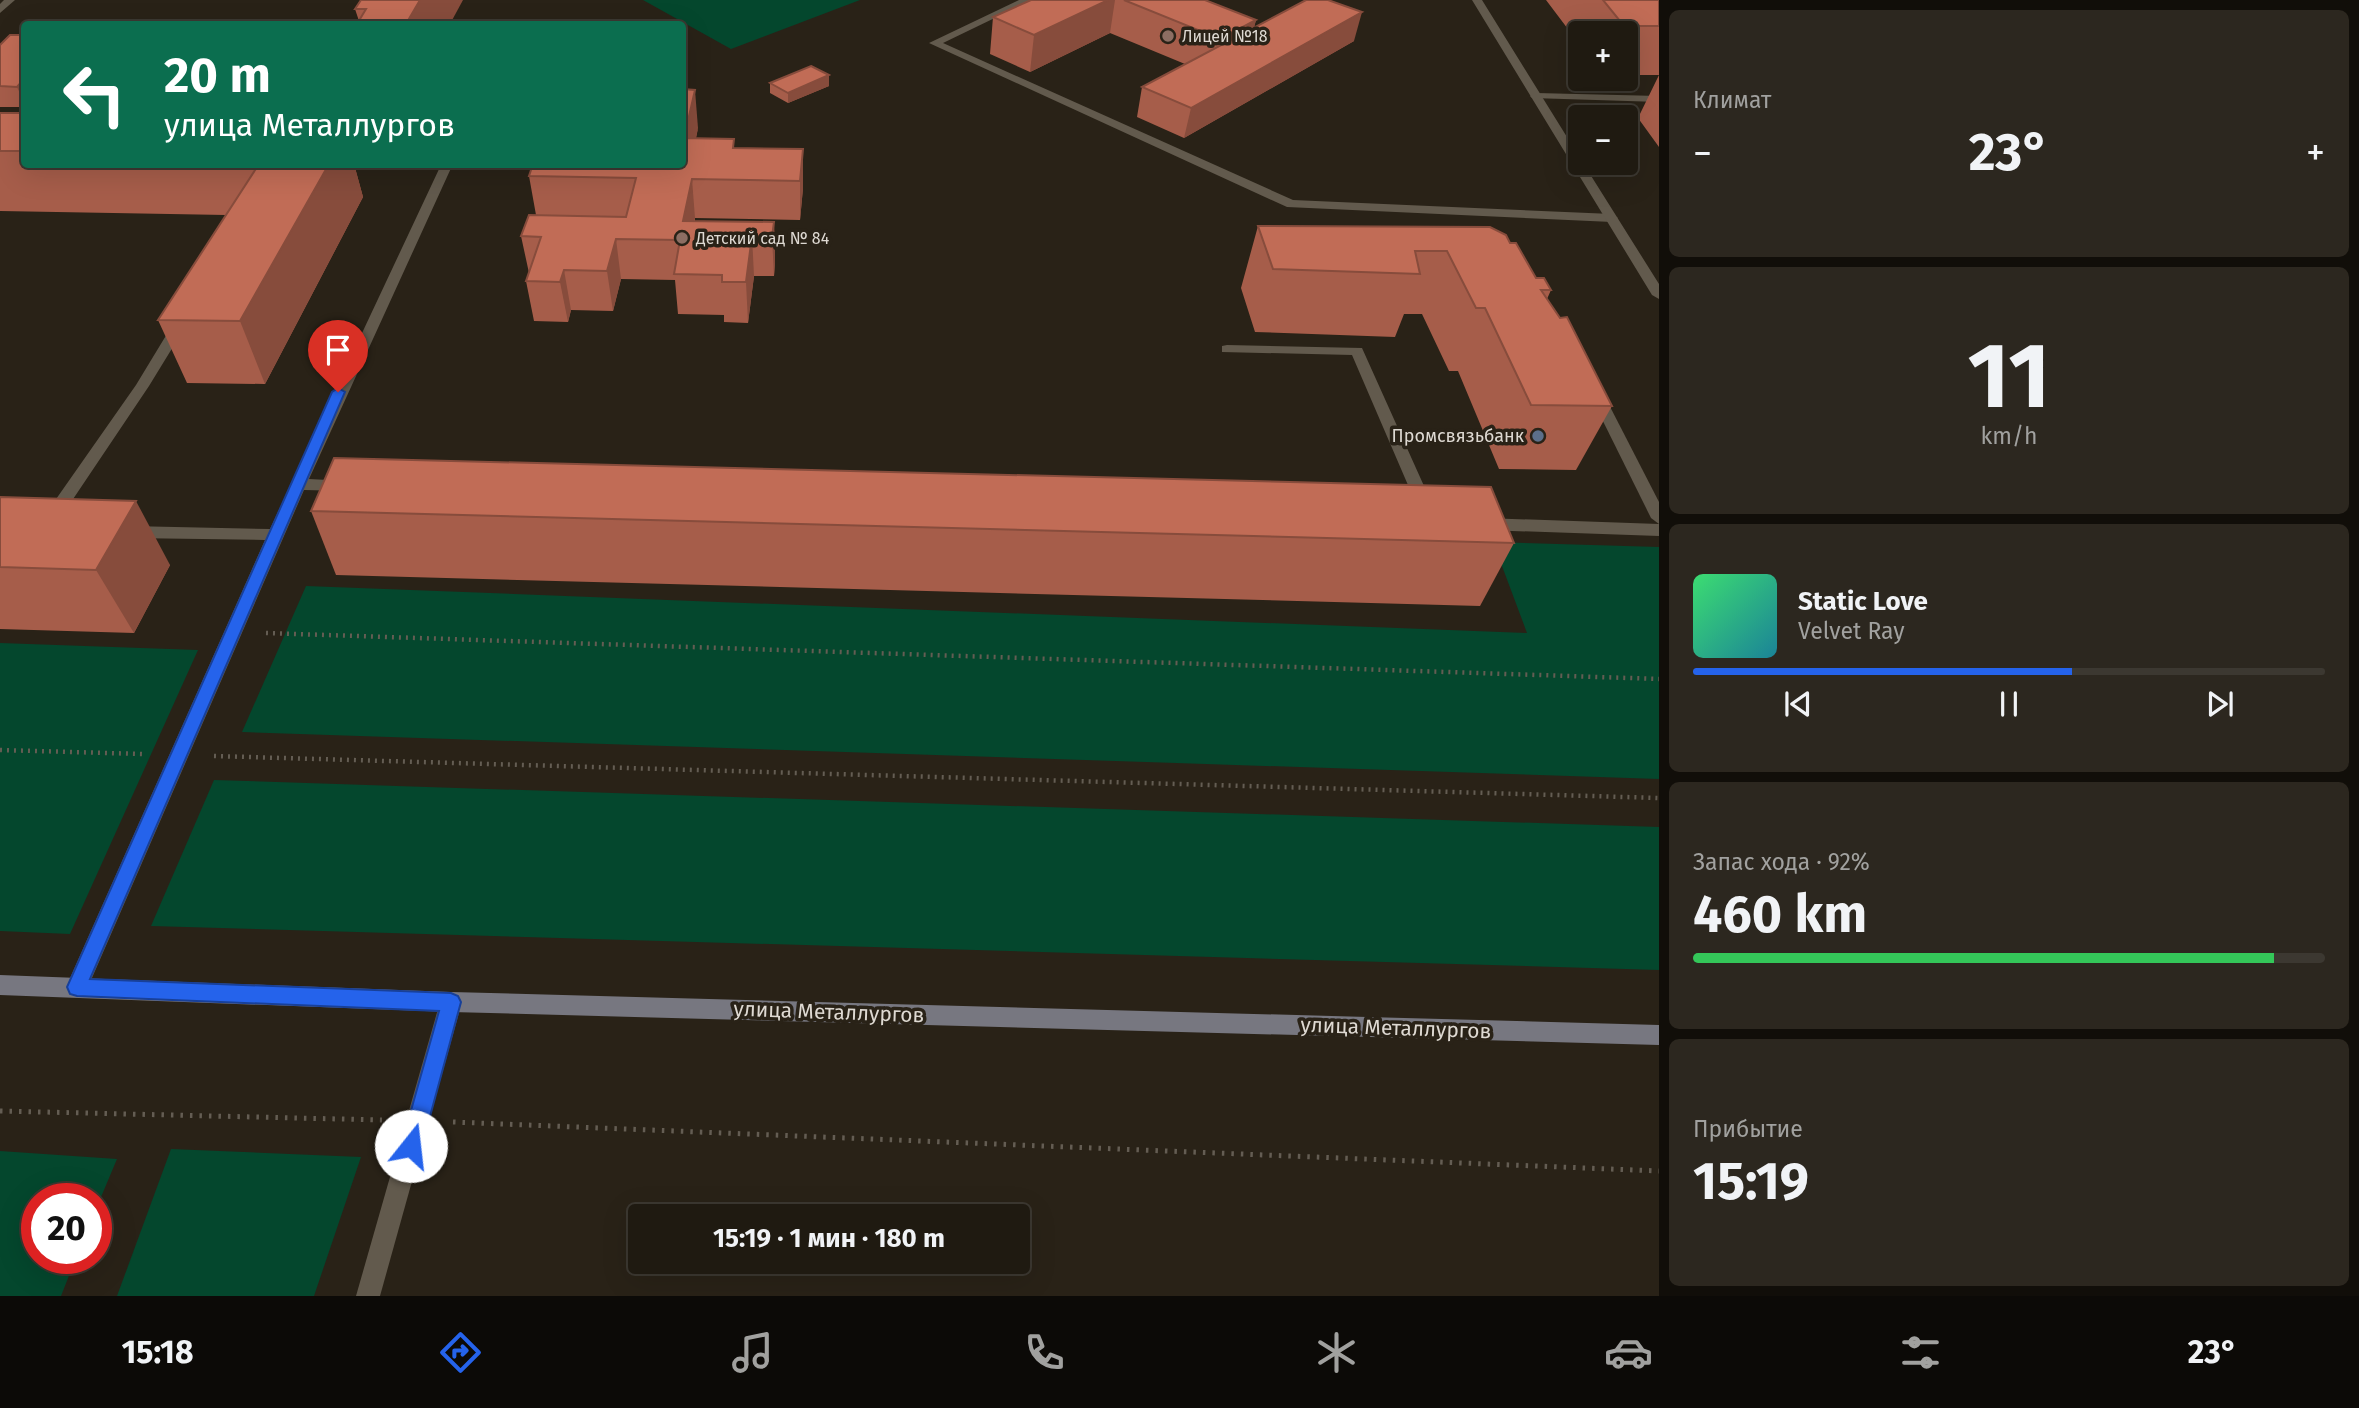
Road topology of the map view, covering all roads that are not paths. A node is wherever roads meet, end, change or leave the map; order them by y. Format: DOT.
graph roads {
  1 [pos="10,0"];
  2 [pos="1027,0"];
  3 [pos="1476,0"];
  4 [pos="0,10"];
  5 [pos="1536,96"];
  6 [pos="1659,99"];
  7 [pos="445,168"];
  8 [pos="1612,218"];
  9 [pos="1659,295"];
  10 [pos="186,315"];
  11 [pos="1227,349"];
  12 [pos="1591,382"];
  13 [pos="298,484"];
  14 [pos="367,486"];
  15 [pos="1659,518"];
  16 [pos="1419,522"];
  17 [pos="1472,523"];
  18 [pos="1659,530"];
  19 [pos="57,531"];
  20 [pos="112,532"];
  21 [pos="275,535"];
  22 [pos="0,985"];
  23 [pos="77,987"];
  24 [pos="451,1002"];
  25 [pos="1659,1035"];
  26 [pos="368,1296"];
  1 -- 4 [label="street"];
  2 -- 8 [label="street"];
  3 -- 5 [label="street"];
  5 -- 6 [label="street"];
  5 -- 8 [label="street"];
  7 -- 13 [label="street"];
  8 -- 9 [label="street"];
  10 -- 19 [label="street"];
  11 -- 16 [label="street"];
  12 -- 15 [label="street"];
  13 -- 14 [label="street"];
  13 -- 21 [label="street"];
  17 -- 18 [label="street"];
  20 -- 21 [label="street"];
  21 -- 23 [label="street"];
  22 -- 23 [label="main road, улица Металлургов"];
  23 -- 24 [label="main road, улица Металлургов"];
  24 -- 25 [label="main road, улица Металлургов"];
  24 -- 26 [label="street"];
}
